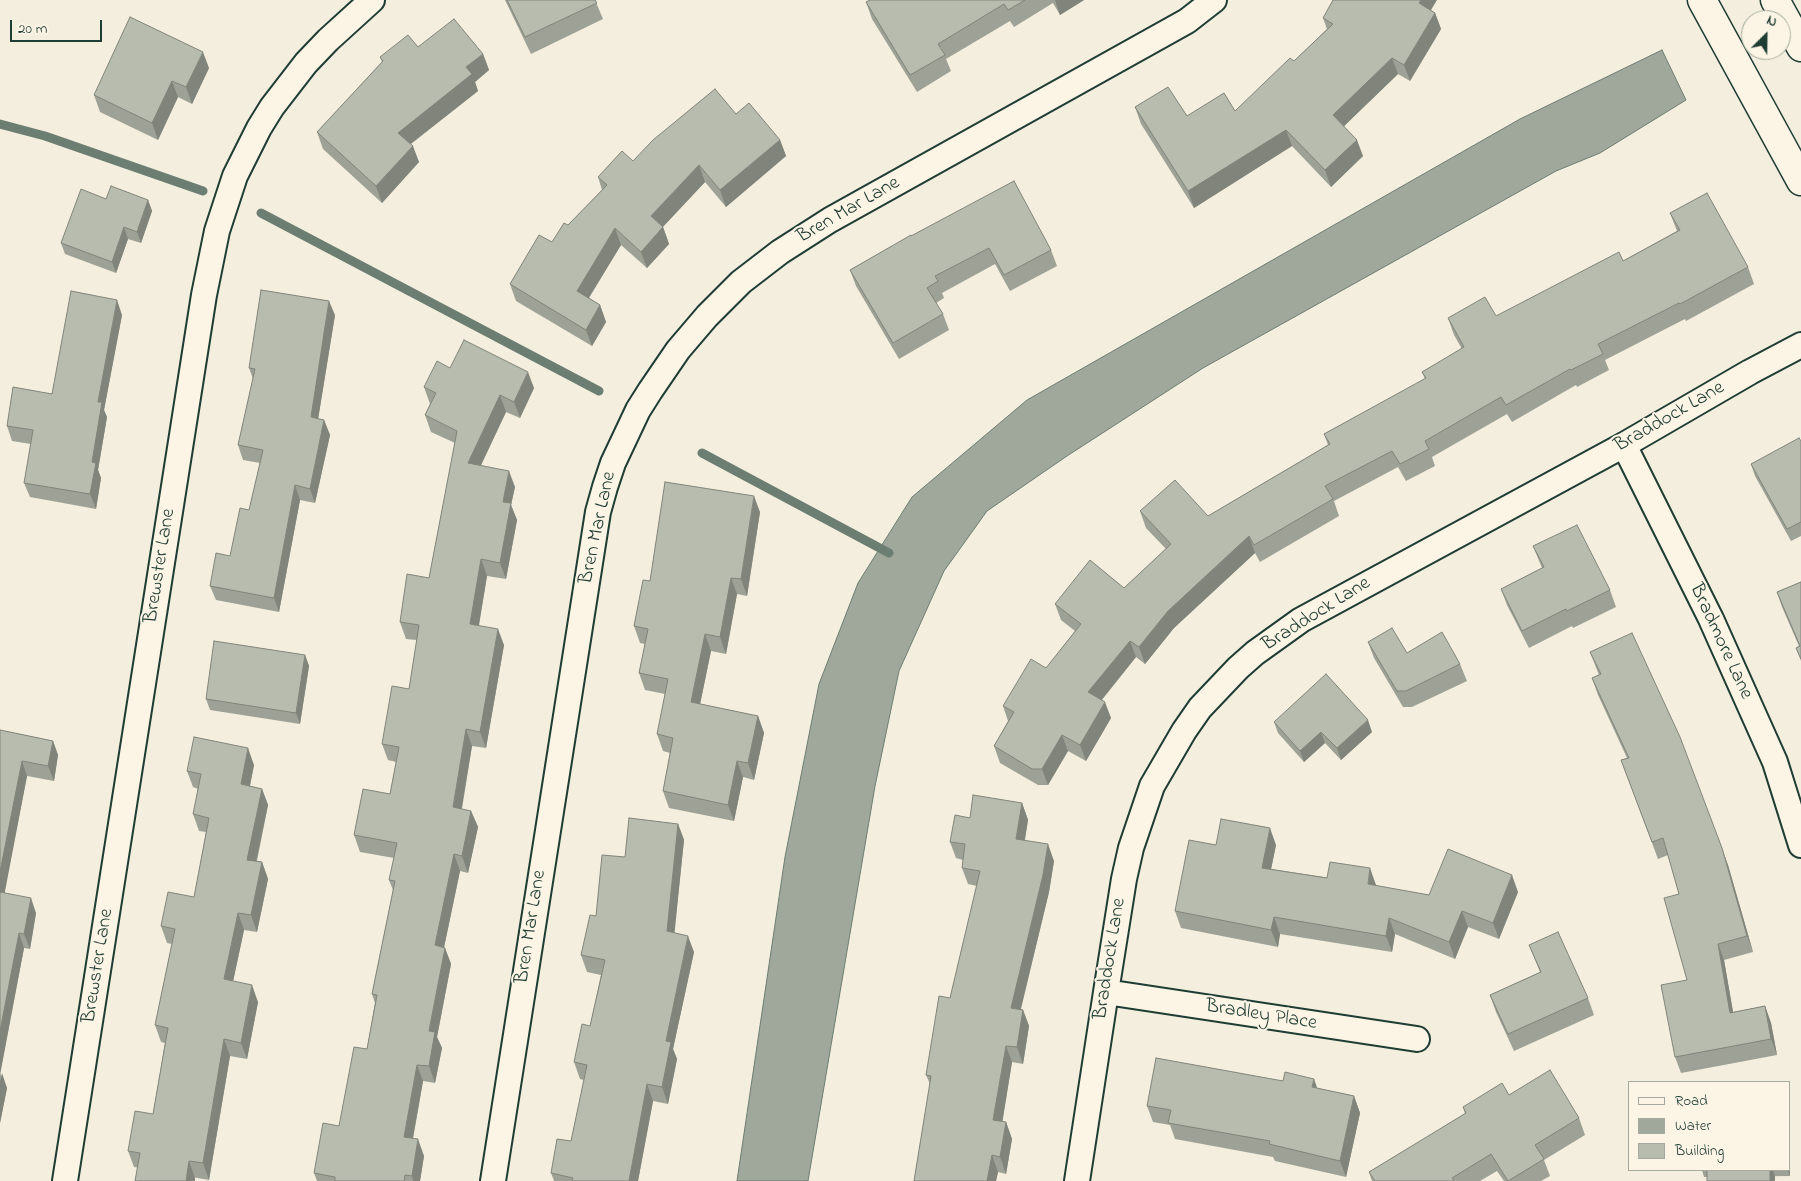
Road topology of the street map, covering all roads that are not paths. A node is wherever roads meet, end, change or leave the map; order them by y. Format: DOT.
graph roads {
  1 [pos="372,0"];
  2 [pos="1214,0"];
  3 [pos="1702,0"];
  4 [pos="1775,0"];
  5 [pos="1801,47"];
  6 [pos="1801,181"];
  7 [pos="1801,345"];
  8 [pos="1624,445"];
  9 [pos="1801,845"];
  10 [pos="1106,992"];
  11 [pos="1417,1039"];
  12 [pos="66,1181"];
  13 [pos="493,1181"];
  14 [pos="1077,1181"];
  1 -- 12 [label="street, Brewster Lane"];
  2 -- 13 [label="street, Bren Mar Lane"];
  3 -- 6 [label="main road"];
  4 -- 5 [label="main road"];
  7 -- 8 [label="street, Braddock Lane"];
  8 -- 9 [label="street, Bradmore Lane"];
  8 -- 10 [label="street, Braddock Lane"];
  10 -- 11 [label="street, Bradley Place"];
  10 -- 14 [label="street, Braddock Lane"];
}
